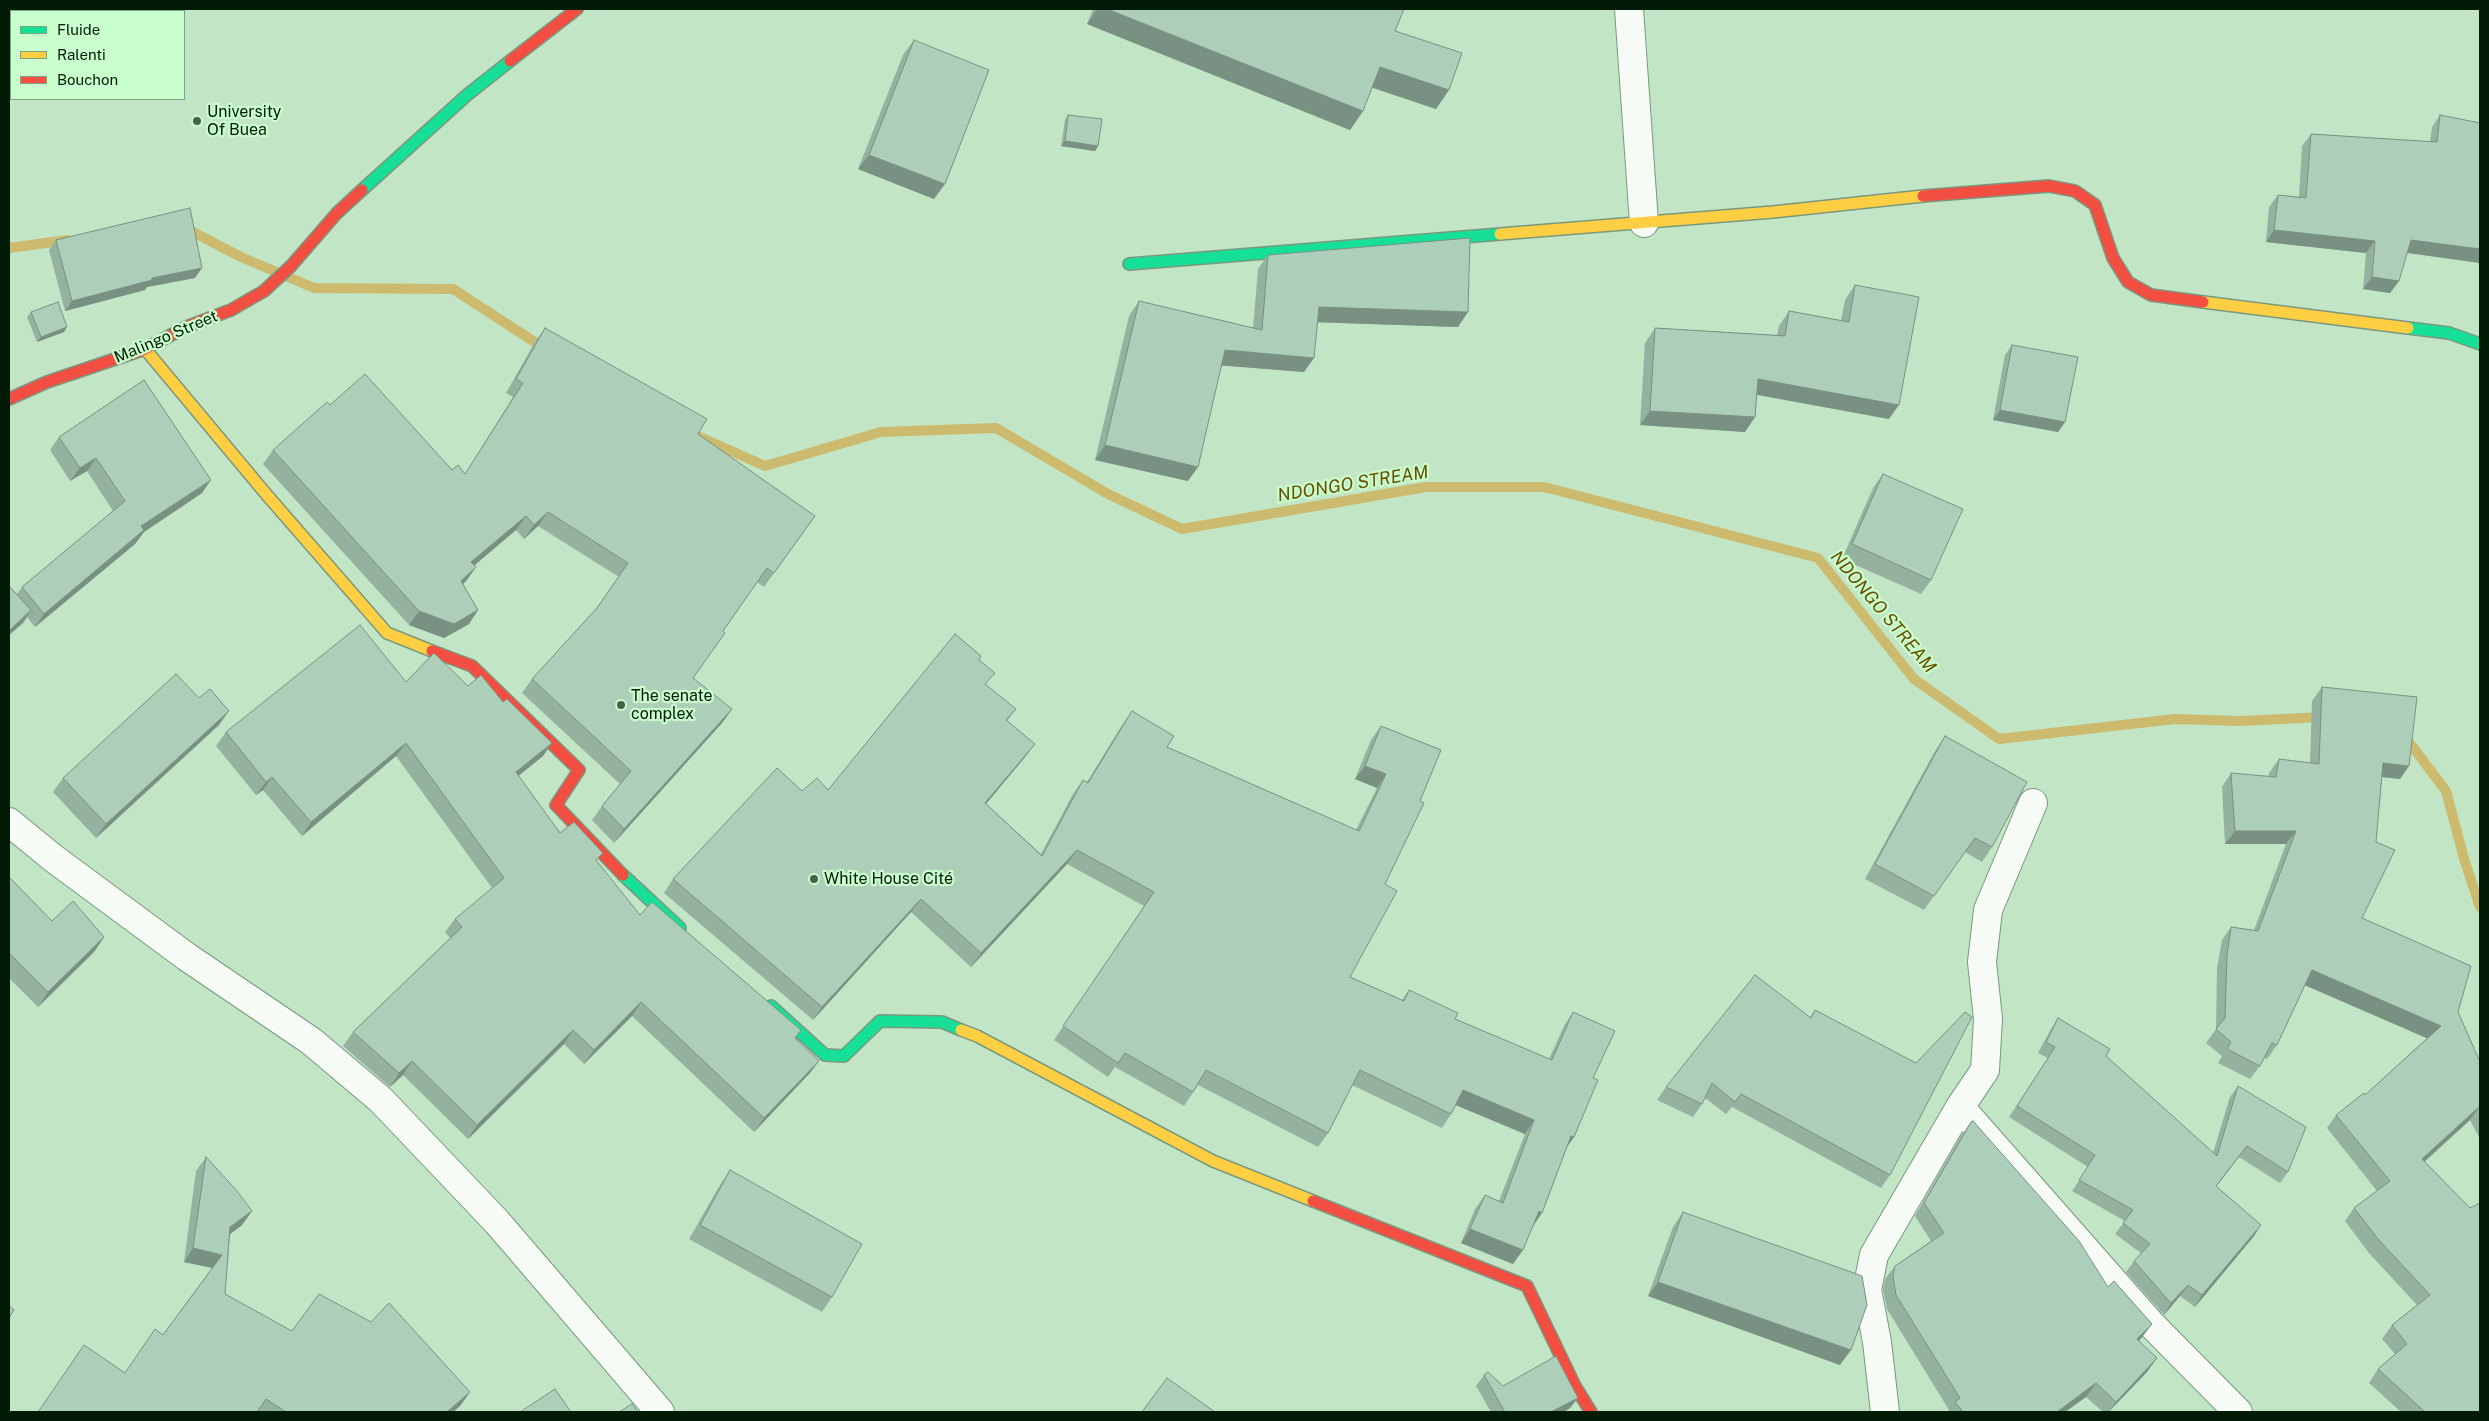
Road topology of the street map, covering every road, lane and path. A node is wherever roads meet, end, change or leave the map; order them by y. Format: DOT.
graph roads {
  1 [pos="577,9"];
  2 [pos="1628,9"];
  3 [pos="1644,223"];
  4 [pos="1130,264"];
  5 [pos="2480,344"];
  6 [pos="145,349"];
  7 [pos="9,399"];
  8 [pos="2033,803"];
  9 [pos="9,822"];
  10 [pos="688,935"];
  11 [pos="764,1000"];
  12 [pos="1960,1107"];
  13 [pos="660,1412"];
  14 [pos="1591,1412"];
  15 [pos="1885,1412"];
  16 [pos="2238,1412"];
  1 -- 6 [label="street, Malingo Street"];
  2 -- 3 [label="street"];
  3 -- 4 [label="street"];
  3 -- 5 [label="street"];
  6 -- 7 [label="street, Malingo Street"];
  6 -- 10 [label="street"];
  8 -- 12 [label="street"];
  9 -- 13 [label="street"];
  11 -- 14 [label="street"];
  12 -- 15 [label="street"];
  12 -- 16 [label="street"];
}
